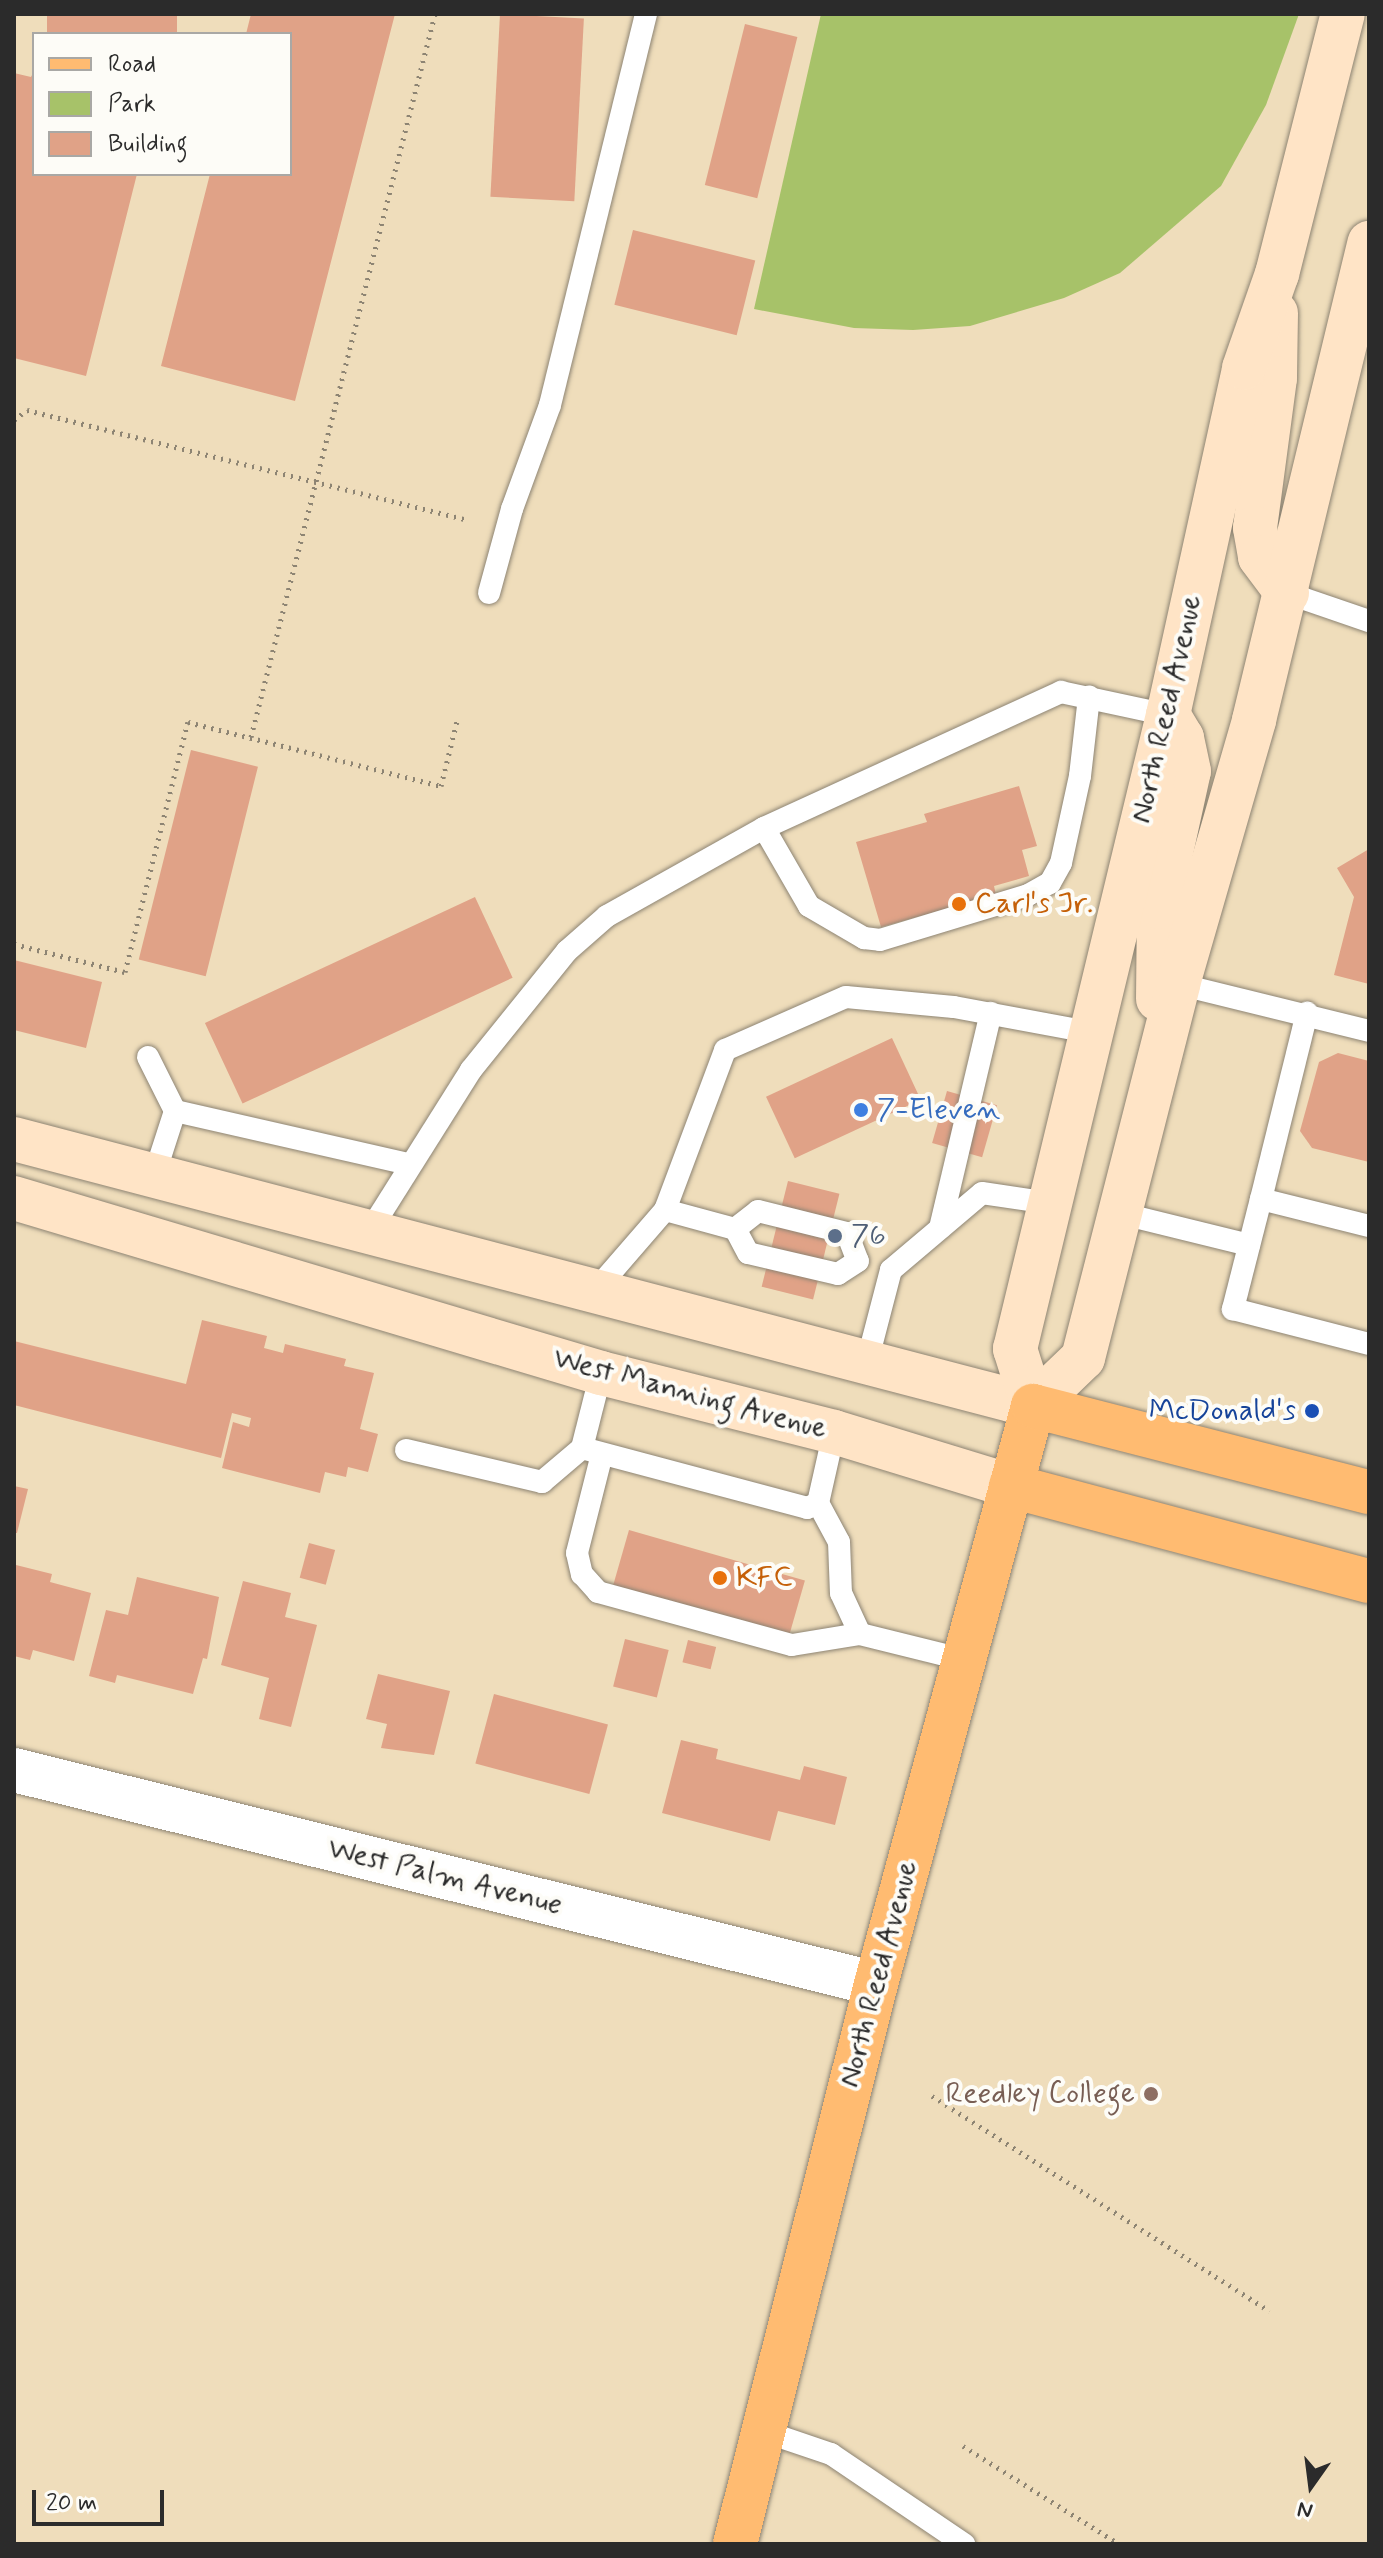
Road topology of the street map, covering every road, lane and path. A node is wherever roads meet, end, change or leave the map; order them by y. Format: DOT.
graph roads {
  1 [pos="435,14"];
  2 [pos="646,14"];
  3 [pos="1343,14"];
  4 [pos="1366,268"];
  5 [pos="1277,274"];
  6 [pos="14,420"];
  7 [pos="467,520"];
  8 [pos="489,593"];
  9 [pos="1287,593"];
  10 [pos="1369,621"];
  11 [pos="1089,697"];
  12 [pos="1168,715"];
  13 [pos="458,717"];
  14 [pos="251,737"];
  15 [pos="764,828"];
  16 [pos="14,944"];
  17 [pos="1178,984"];
  18 [pos="991,1013"];
  19 [pos="1307,1013"];
  20 [pos="1369,1031"];
  21 [pos="1089,1032"];
  22 [pos="148,1057"];
  23 [pos="1157,1065"];
  24 [pos="175,1111"];
  25 [pos="14,1139"];
  26 [pos="408,1164"];
  27 [pos="154,1176"];
  28 [pos="14,1198"];
  29 [pos="1261,1199"];
  30 [pos="1050,1203"];
  31 [pos="665,1210"];
  32 [pos="1119,1213"];
  33 [pos="1369,1226"];
  34 [pos="940,1228"];
  35 [pos="735,1229"];
  36 [pos="369,1232"];
  37 [pos="1249,1245"];
  38 [pos="858,1261"];
  39 [pos="891,1270"];
  40 [pos="594,1292"];
  41 [pos="1369,1344"];
  42 [pos="867,1362"];
  43 [pos="601,1373"];
  44 [pos="1033,1406"];
  45 [pos="834,1432"];
  46 [pos="406,1450"];
  47 [pos="592,1451"];
  48 [pos="1011,1486"];
  49 [pos="1369,1492"];
  50 [pos="818,1503"];
  51 [pos="1369,1581"];
  52 [pos="860,1634"];
  53 [pos="961,1659"];
  54 [pos="14,1770"];
  55 [pos="876,1984"];
  56 [pos="932,2096"];
  57 [pos="1269,2311"];
  58 [pos="763,2431"];
  59 [pos="963,2446"];
  60 [pos="735,2544"];
  61 [pos="964,2544"];
  62 [pos="1119,2544"];
  1 -- 14 [label="path"];
  2 -- 8 [label="lane"];
  3 -- 5 [label="street, North Reed Avenue"];
  4 -- 9 [label="street"];
  5 -- 9 [label="street"];
  5 -- 12 [label="street, North Reed Avenue"];
  6 -- 7 [label="path"];
  9 -- 10 [label="lane"];
  9 -- 17 [label="street"];
  11 -- 12 [label="lane"];
  11 -- 15 [label="lane"];
  11 -- 15 [label="lane"];
  12 -- 21 [label="street, North Reed Avenue"];
  12 -- 23 [label="street"];
  13 -- 14 [label="path"];
  14 -- 16 [label="path"];
  15 -- 26 [label="lane"];
  17 -- 19 [label="lane"];
  17 -- 23 [label="street"];
  18 -- 21 [label="lane"];
  18 -- 31 [label="lane"];
  18 -- 34 [label="lane"];
  19 -- 20 [label="lane"];
  19 -- 29 [label="lane"];
  21 -- 30 [label="street, North Reed Avenue"];
  22 -- 24 [label="lane"];
  23 -- 32 [label="street"];
  24 -- 26 [label="lane"];
  24 -- 27 [label="lane"];
  25 -- 27 [label="street"];
  26 -- 36 [label="lane"];
  27 -- 36 [label="street"];
  28 -- 43 [label="street, West Manning Avenue"];
  29 -- 33 [label="lane"];
  29 -- 37 [label="lane"];
  30 -- 34 [label="lane"];
  30 -- 44 [label="street, North Reed Avenue"];
  31 -- 35 [label="lane"];
  31 -- 40 [label="lane"];
  32 -- 37 [label="lane"];
  32 -- 44 [label="street"];
  34 -- 39 [label="lane"];
  35 -- 38 [label="lane"];
  35 -- 38 [label="lane"];
  36 -- 40 [label="street"];
  37 -- 41 [label="lane"];
  38 -- 39 [label="lane"];
  39 -- 42 [label="lane"];
  40 -- 42 [label="street"];
  42 -- 44 [label="street"];
  43 -- 45 [label="street, West Manning Avenue"];
  43 -- 47 [label="lane"];
  44 -- 48 [label="main road, North Reed Avenue"];
  44 -- 49 [label="main road"];
  45 -- 48 [label="street, West Manning Avenue"];
  45 -- 50 [label="lane"];
  46 -- 47 [label="lane"];
  47 -- 50 [label="lane"];
  47 -- 52 [label="lane"];
  48 -- 51 [label="main road, West Manning Avenue"];
  48 -- 53 [label="main road, North Reed Avenue"];
  50 -- 52 [label="lane"];
  52 -- 53 [label="lane"];
  53 -- 55 [label="main road, North Reed Avenue"];
  54 -- 55 [label="street, West Palm Avenue"];
  55 -- 58 [label="main road, North Reed Avenue"];
  56 -- 57 [label="path"];
  58 -- 60 [label="main road, North Reed Avenue"];
  58 -- 61 [label="lane"];
  59 -- 62 [label="path"];
}
